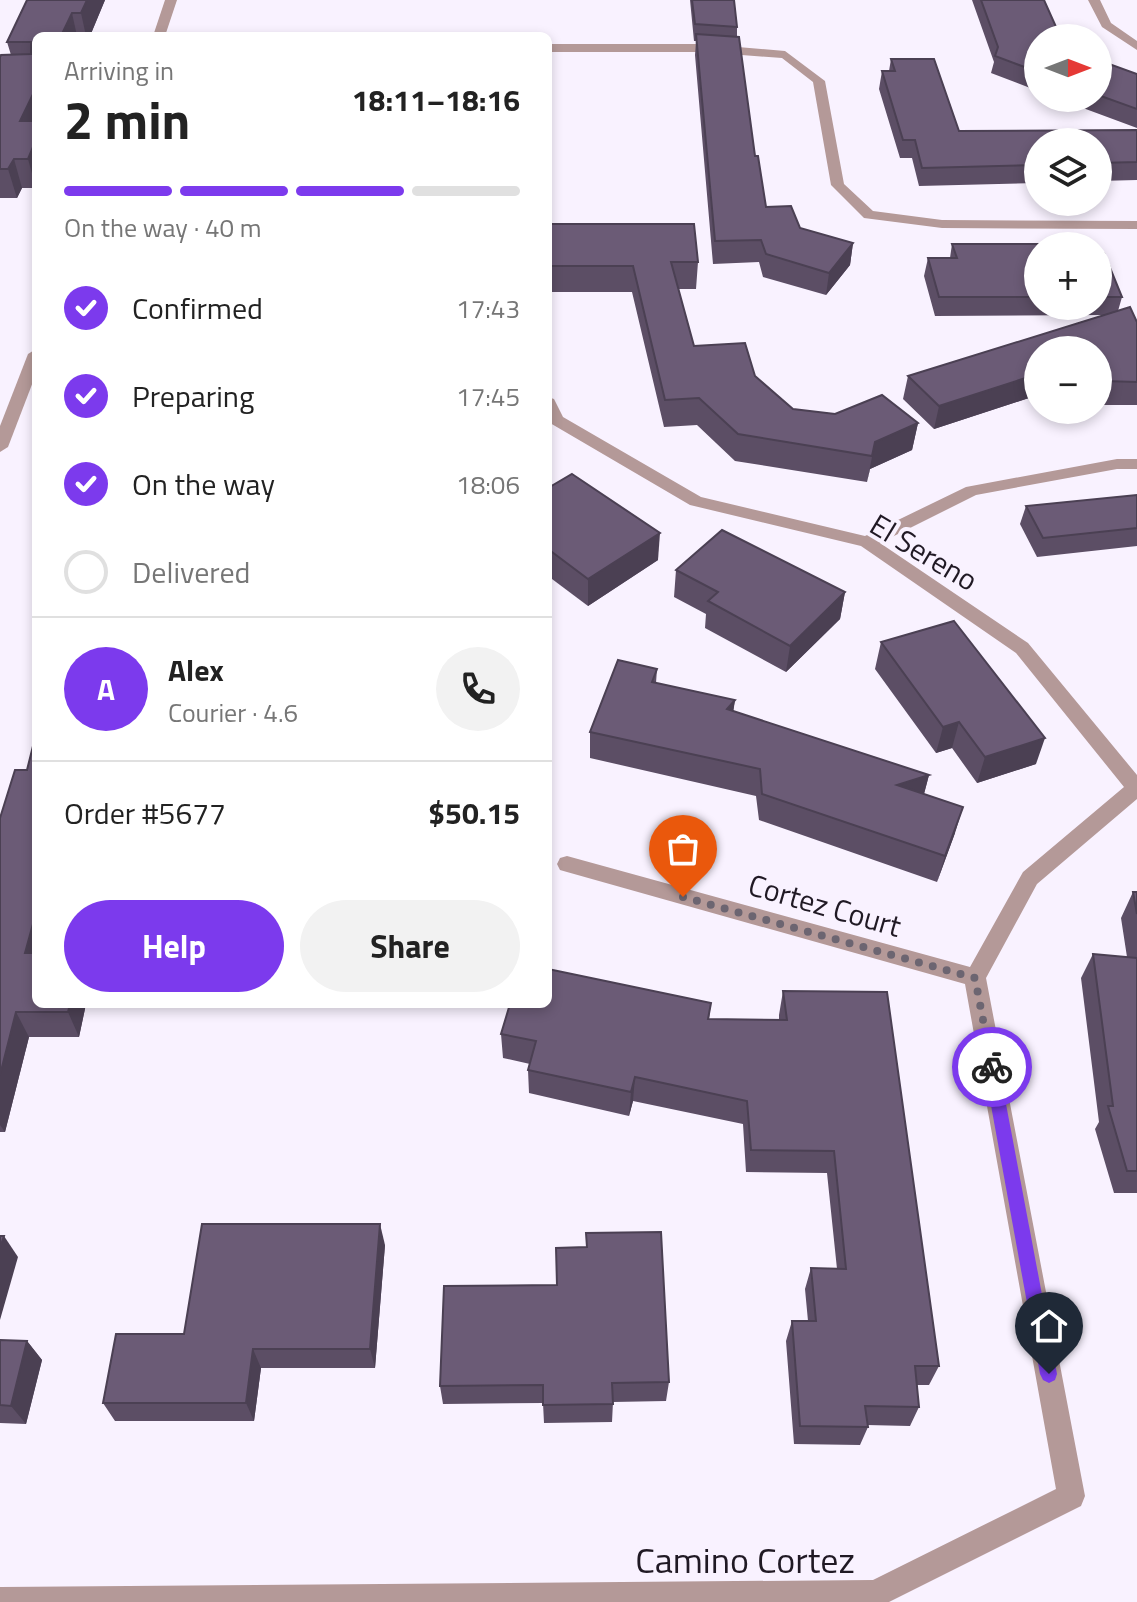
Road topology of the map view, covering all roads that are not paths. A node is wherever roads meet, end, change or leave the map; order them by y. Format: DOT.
graph roads {
  1 [pos="171,0"];
  2 [pos="1094,0"];
  3 [pos="160,32"];
  4 [pos="1137,46"];
  5 [pos="552,48"];
  6 [pos="1137,225"];
  7 [pos="32,364"];
  8 [pos="552,411"];
  9 [pos="0,447"];
  10 [pos="1137,464"];
  11 [pos="867,542"];
  12 [pos="1136,788"];
  13 [pos="567,864"];
  14 [pos="975,978"];
  15 [pos="0,1601"];
  1 -- 3 [label="street"];
  2 -- 4 [label="street"];
  5 -- 6 [label="street"];
  7 -- 9 [label="street"];
  8 -- 11 [label="street, El Sereno"];
  10 -- 11 [label="street"];
  11 -- 12 [label="street, El Sereno"];
  12 -- 14 [label="street"];
  13 -- 14 [label="street, Cortez Court"];
  14 -- 15 [label="street, Camino Cortez"];
}
